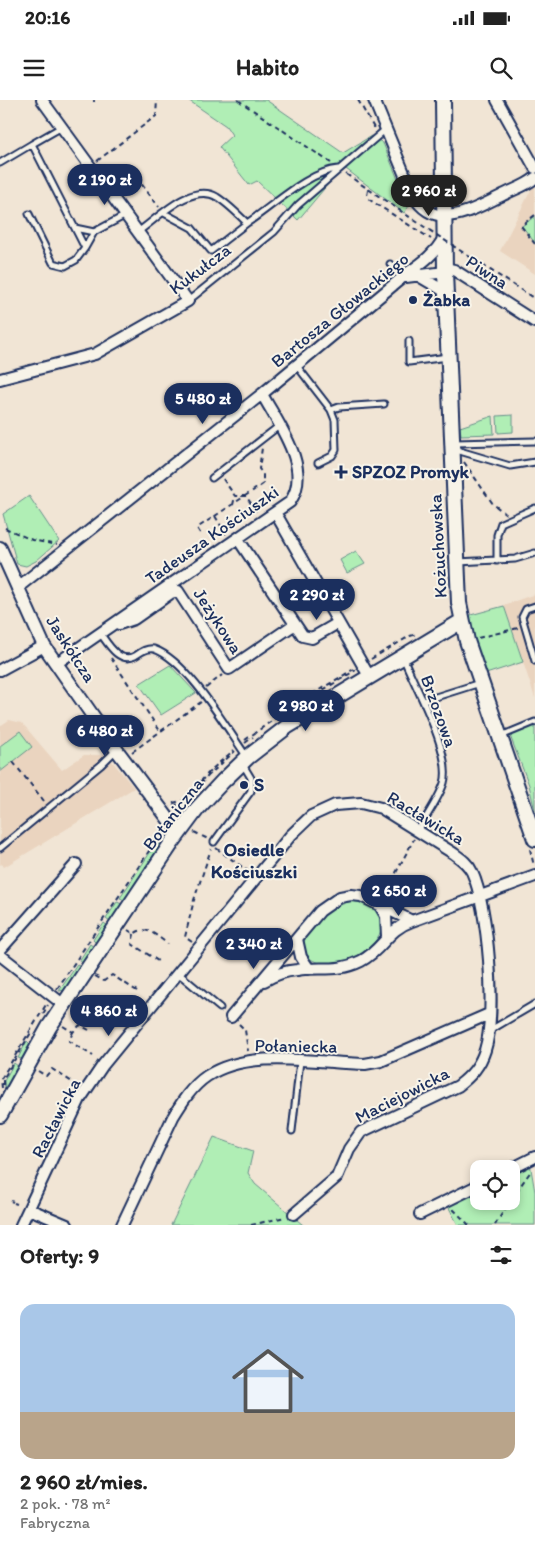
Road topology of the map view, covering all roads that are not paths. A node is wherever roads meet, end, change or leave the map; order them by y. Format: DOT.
graph roads {
  1 [pos="42,100"];
  2 [pos="374,100"];
  3 [pos="444,100"];
  4 [pos="497,100"];
  5 [pos="60,128"];
  6 [pos="382,131"];
  7 [pos="32,144"];
  8 [pos="0,163"];
  9 [pos="535,168"];
  10 [pos="341,170"];
  11 [pos="535,178"];
  12 [pos="164,213"];
  13 [pos="28,214"];
  14 [pos="126,214"];
  15 [pos="444,215"];
  16 [pos="247,223"];
  17 [pos="75,228"];
  18 [pos="139,231"];
  19 [pos="94,232"];
  20 [pos="438,239"];
  21 [pos="85,248"];
  22 [pos="390,264"];
  23 [pos="422,264"];
  24 [pos="445,268"];
  25 [pos="416,275"];
  26 [pos="403,278"];
  27 [pos="446,292"];
  28 [pos="188,300"];
  29 [pos="535,322"];
  30 [pos="409,341"];
  31 [pos="448,357"];
  32 [pos="297,366"];
  33 [pos="0,379"];
  34 [pos="262,394"];
  35 [pos="384,404"];
  36 [pos="331,410"];
  37 [pos="279,426"];
  38 [pos="535,441"];
  39 [pos="454,448"];
  40 [pos="535,462"];
  41 [pos="318,463"];
  42 [pos="212,478"];
  43 [pos="535,508"];
  44 [pos="276,514"];
  45 [pos="233,538"];
  46 [pos="0,548"];
  47 [pos="535,554"];
  48 [pos="497,561"];
  49 [pos="458,562"];
  50 [pos="17,588"];
  51 [pos="535,606"];
  52 [pos="462,621"];
  53 [pos="338,623"];
  54 [pos="295,624"];
  55 [pos="110,626"];
  56 [pos="100,633"];
  57 [pos="436,635"];
  58 [pos="471,641"];
  59 [pos="44,646"];
  60 [pos="403,657"];
  61 [pos="535,661"];
  62 [pos="57,663"];
  63 [pos="0,670"];
  64 [pos="369,676"];
  65 [pos="481,682"];
  66 [pos="423,701"];
  67 [pos="535,722"];
  68 [pos="500,736"];
  69 [pos="122,752"];
  70 [pos="240,754"];
  71 [pos="185,831"];
  72 [pos="418,831"];
  73 [pos="535,840"];
  74 [pos="214,842"];
  75 [pos="0,848"];
  76 [pos="76,864"];
  77 [pos="535,876"];
  78 [pos="480,896"];
  79 [pos="381,901"];
  80 [pos="412,921"];
  81 [pos="387,936"];
  82 [pos="297,938"];
  83 [pos="0,950"];
  84 [pos="0,955"];
  85 [pos="309,969"];
  86 [pos="178,973"];
  87 [pos="260,982"];
  88 [pos="535,1004"];
  89 [pos="64,1005"];
  90 [pos="220,1008"];
  91 [pos="489,1014"];
  92 [pos="231,1017"];
  93 [pos="489,1031"];
  94 [pos="300,1061"];
  95 [pos="0,1115"];
  96 [pos="292,1131"];
  97 [pos="535,1157"];
  98 [pos="520,1164"];
  99 [pos="470,1189"];
  100 [pos="29,1209"];
  101 [pos="420,1214"];
  102 [pos="290,1216"];
  103 [pos="21,1225"];
  104 [pos="67,1225"];
  105 [pos="122,1225"];
  1 -- 5 [label="street"];
  2 -- 6 [label="street"];
  3 -- 15 [label="main road, Kożuchowska"];
  4 -- 9 [label="street"];
  5 -- 7 [label="lane"];
  5 -- 14 [label="street"];
  6 -- 10 [label="lane, Kukułcza"];
  6 -- 15 [label="street"];
  7 -- 8 [label="lane"];
  7 -- 17 [label="lane"];
  10 -- 16 [label="lane"];
  10 -- 28 [label="lane, Kukułcza"];
  11 -- 15 [label="street"];
  12 -- 16 [label="lane"];
  12 -- 16 [label="lane"];
  12 -- 18 [label="lane"];
  13 -- 21 [label="lane"];
  14 -- 18 [label="street"];
  14 -- 19 [label="lane"];
  15 -- 20 [label="main road, Kożuchowska"];
  17 -- 19 [label="lane"];
  17 -- 21 [label="lane"];
  18 -- 28 [label="street"];
  19 -- 21 [label="lane"];
  20 -- 23 [label="street, Bartosza Głowackiego"];
  20 -- 24 [label="main road, Kożuchowska"];
  22 -- 26 [label="lane"];
  23 -- 24 [label="street"];
  23 -- 26 [label="street, Bartosza Głowackiego"];
  24 -- 25 [label="street"];
  24 -- 27 [label="main road, Kożuchowska"];
  24 -- 29 [label="street, Piwna"];
  25 -- 26 [label="street"];
  25 -- 27 [label="street"];
  26 -- 32 [label="street, Bartosza Głowackiego"];
  27 -- 31 [label="main road, Kożuchowska"];
  28 -- 33 [label="street, Kukułcza"];
  30 -- 31 [label="lane"];
  31 -- 39 [label="main road, Kożuchowska"];
  32 -- 34 [label="street, Bartosza Głowackiego"];
  32 -- 36 [label="lane"];
  34 -- 37 [label="street, Tadeusza Kościuszki"];
  34 -- 50 [label="street, Bartosza Głowackiego"];
  35 -- 36 [label="lane"];
  36 -- 41 [label="lane"];
  37 -- 42 [label="lane"];
  37 -- 44 [label="street, Tadeusza Kościuszki"];
  38 -- 39 [label="lane"];
  39 -- 40 [label="lane"];
  39 -- 49 [label="main road, Kożuchowska"];
  43 -- 48 [label="lane"];
  44 -- 45 [label="street, Tadeusza Kościuszki"];
  44 -- 53 [label="street"];
  45 -- 54 [label="street"];
  45 -- 55 [label="street, Tadeusza Kościuszki"];
  46 -- 50 [label="street, Jaskółcza"];
  47 -- 48 [label="lane"];
  48 -- 49 [label="lane"];
  49 -- 52 [label="main road, Kożuchowska"];
  50 -- 59 [label="street, Jaskółcza"];
  51 -- 61 [label="lane"];
  52 -- 57 [label="main road, Botaniczna"];
  52 -- 58 [label="main road, Kożuchowska"];
  53 -- 54 [label="street"];
  53 -- 64 [label="street"];
  54 -- 55 [label="street, Jeżykowa"];
  55 -- 56 [label="street, Tadeusza Kościuszki"];
  56 -- 62 [label="street, Tadeusza Kościuszki"];
  56 -- 70 [label="lane"];
  57 -- 58 [label="main road"];
  57 -- 60 [label="main road, Botaniczna"];
  58 -- 65 [label="main road, Kożuchowska"];
  59 -- 62 [label="street, Jaskółcza"];
  59 -- 63 [label="street"];
  60 -- 64 [label="main road, Botaniczna"];
  60 -- 66 [label="lane, Brzozowa"];
  62 -- 69 [label="street, Jaskółcza"];
  64 -- 70 [label="main road, Botaniczna"];
  65 -- 66 [label="lane"];
  65 -- 68 [label="main road, Kożuchowska"];
  66 -- 72 [label="lane, Brzozowa"];
  67 -- 68 [label="lane"];
  68 -- 73 [label="main road, Kożuchowska"];
  69 -- 71 [label="street, Jaskółcza"];
  69 -- 75 [label="lane"];
  70 -- 71 [label="main road, Botaniczna"];
  70 -- 74 [label="lane"];
  71 -- 89 [label="main road, Botaniczna"];
  72 -- 78 [label="street, Racławicka"];
  72 -- 86 [label="street, Racławicka"];
  76 -- 83 [label="street"];
  77 -- 78 [label="street"];
  78 -- 80 [label="street"];
  78 -- 91 [label="street, Maciejowicka"];
  79 -- 80 [label="street"];
  79 -- 81 [label="street"];
  79 -- 82 [label="street"];
  80 -- 81 [label="street"];
  81 -- 85 [label="street"];
  82 -- 85 [label="street"];
  82 -- 87 [label="street"];
  84 -- 89 [label="street"];
  85 -- 87 [label="street"];
  86 -- 90 [label="lane"];
  86 -- 100 [label="street, Racławicka"];
  87 -- 92 [label="street"];
  88 -- 93 [label="lane"];
  89 -- 95 [label="main road, Botaniczna"];
  91 -- 93 [label="street, Maciejowicka"];
  91 -- 94 [label="street, Połaniecka"];
  93 -- 102 [label="street, Maciejowicka"];
  94 -- 96 [label="lane"];
  94 -- 105 [label="street, Połaniecka"];
  97 -- 98 [label="street"];
  99 -- 101 [label="street"];
  100 -- 103 [label="street, Racławicka"];
  100 -- 104 [label="street"];
}
